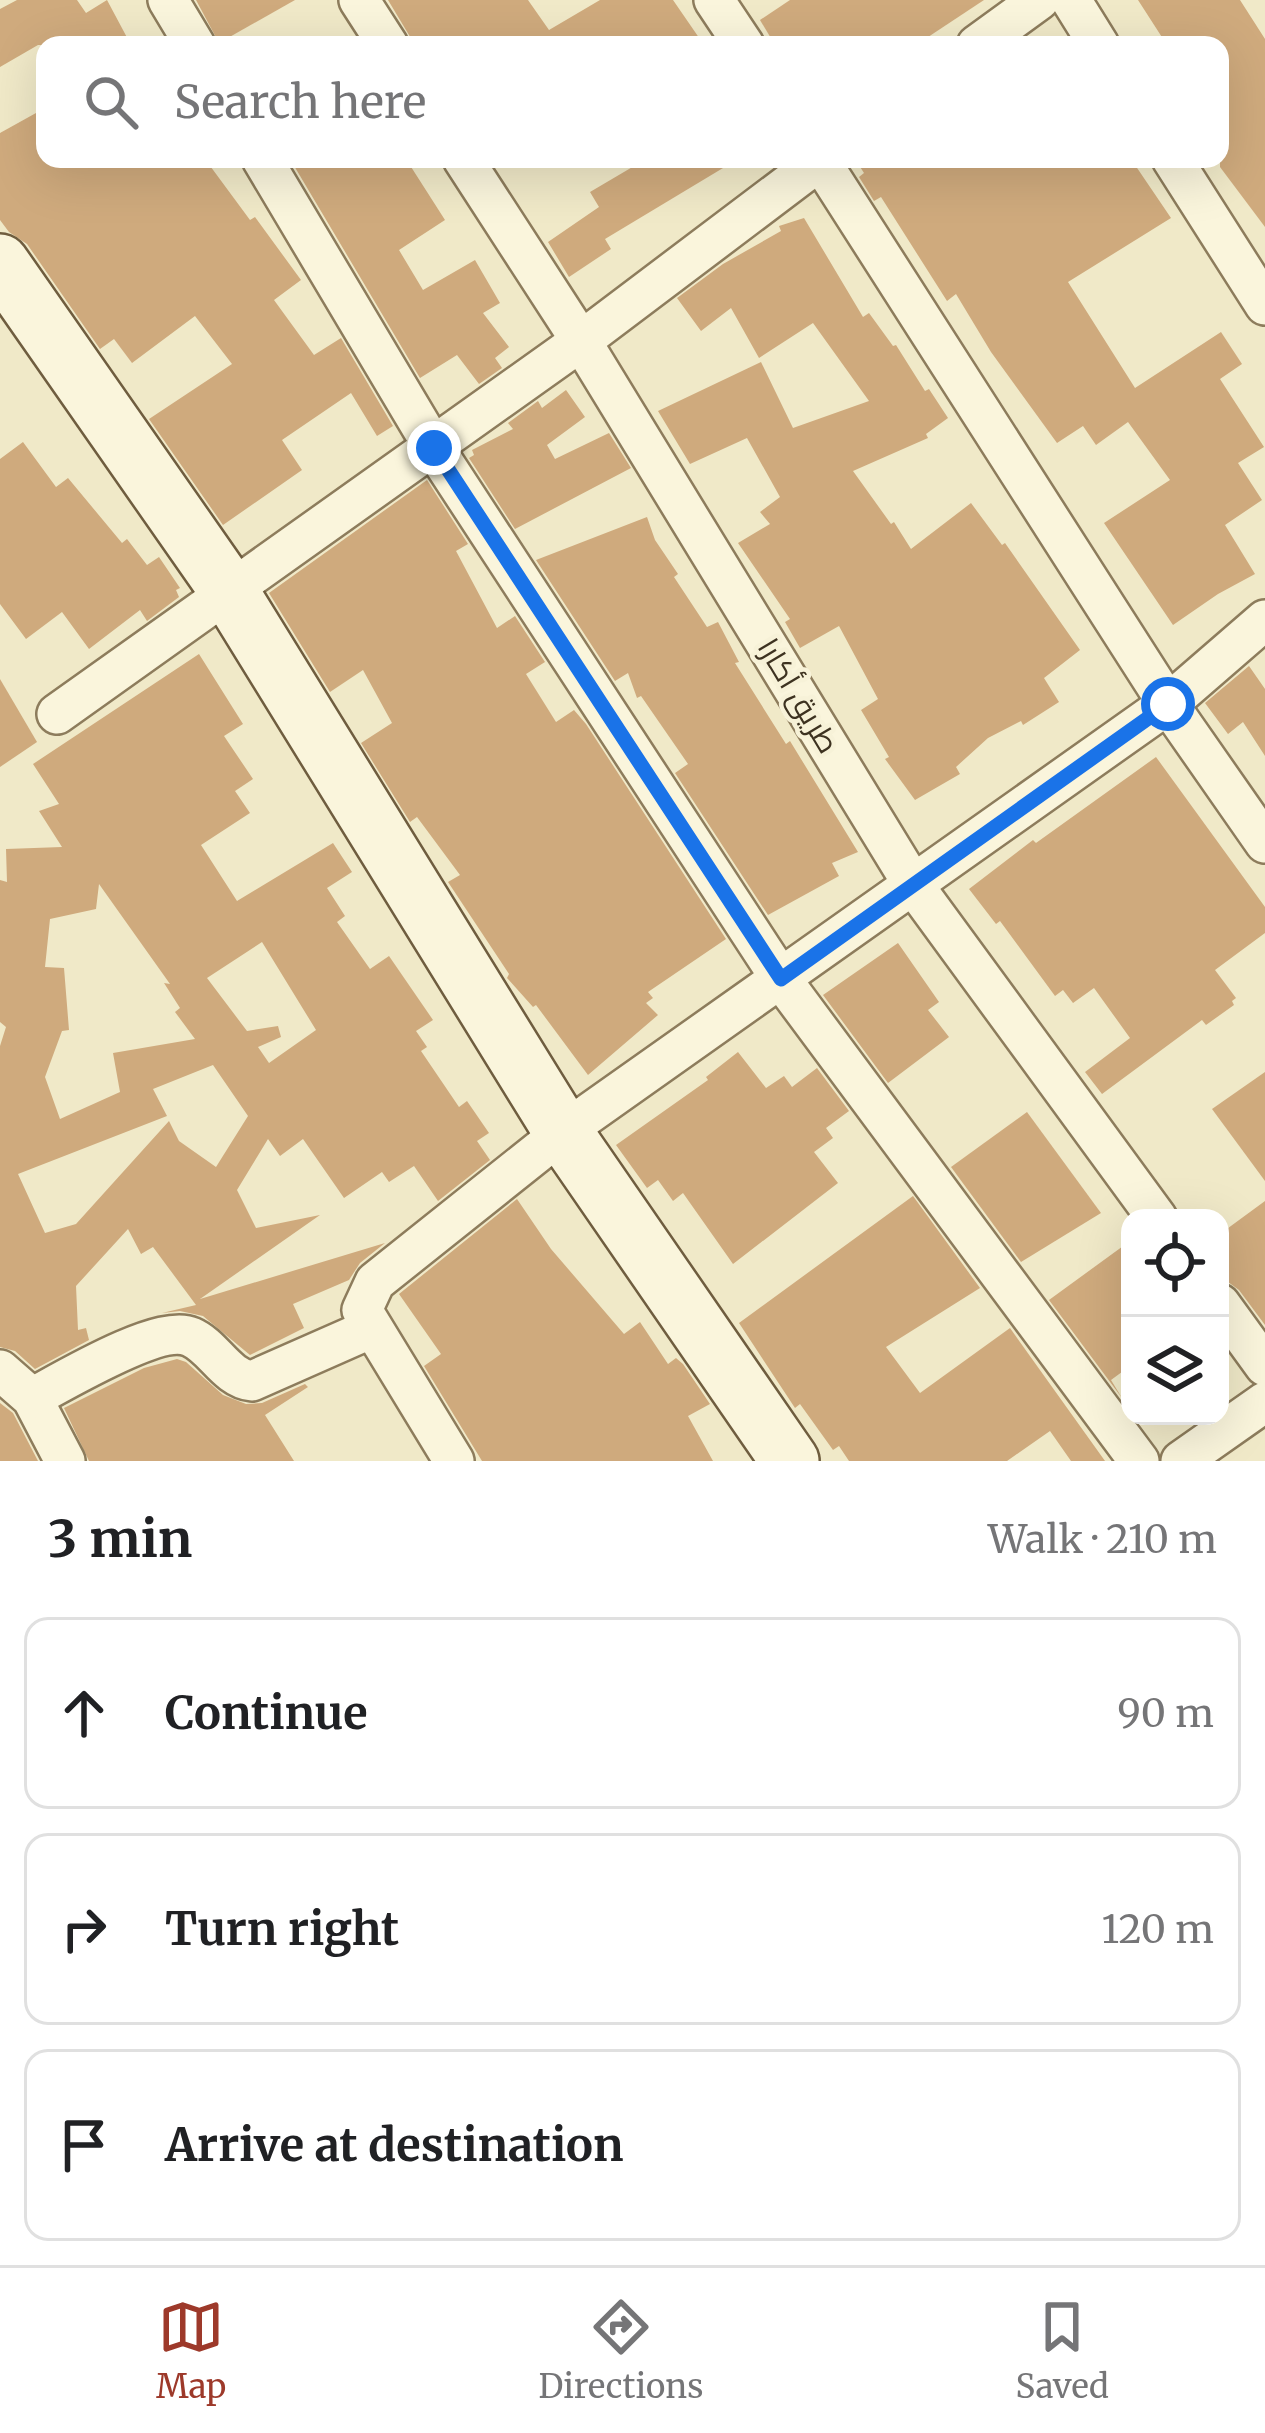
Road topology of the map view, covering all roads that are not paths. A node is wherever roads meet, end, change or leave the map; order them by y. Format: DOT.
graph roads {
  1 [pos="168,0"];
  2 [pos="359,0"];
  3 [pos="714,0"];
  4 [pos="1039,0"];
  5 [pos="1070,0"];
  6 [pos="190,36"];
  7 [pos="382,36"];
  8 [pos="738,36"];
  9 [pos="989,36"];
  10 [pos="1093,36"];
  11 [pos="267,168"];
  12 [pos="469,168"];
  13 [pos="809,168"];
  14 [pos="825,168"];
  15 [pos="1178,168"];
  16 [pos="0,263"];
  17 [pos="1265,305"];
  18 [pos="581,341"];
  19 [pos="434,448"];
  20 [pos="230,590"];
  21 [pos="1265,620"];
  22 [pos="1168,704"];
  23 [pos="57,714"];
  24 [pos="1265,843"];
  25 [pos="914,886"];
  26 [pos="781,979"];
  27 [pos="562,1132"];
  28 [pos="1150,1209"];
  29 [pos="1229,1316"];
  30 [pos="372,1328"];
  31 [pos="1265,1366"];
  32 [pos="0,1370"];
  33 [pos="32,1398"];
  34 [pos="1265,1402"];
  35 [pos="65,1461"];
  36 [pos="454,1461"];
  37 [pos="790,1461"];
  38 [pos="1139,1461"];
  39 [pos="1181,1461"];
  1 -- 6 [label="street"];
  2 -- 7 [label="street"];
  3 -- 8 [label="street"];
  4 -- 9 [label="street"];
  5 -- 10 [label="street"];
  11 -- 19 [label="street"];
  12 -- 18 [label="street, طريق أكارا"];
  13 -- 18 [label="street"];
  14 -- 22 [label="street"];
  15 -- 17 [label="street"];
  16 -- 20 [label="street"];
  18 -- 19 [label="street"];
  18 -- 25 [label="street, طريق أكارا"];
  19 -- 20 [label="street"];
  19 -- 26 [label="street"];
  20 -- 23 [label="street"];
  20 -- 27 [label="street"];
  21 -- 22 [label="street"];
  22 -- 24 [label="street"];
  22 -- 25 [label="street"];
  25 -- 26 [label="street"];
  25 -- 28 [label="street, طريق أكارا"];
  26 -- 27 [label="street"];
  26 -- 38 [label="street"];
  27 -- 30 [label="street"];
  27 -- 37 [label="street"];
  29 -- 31 [label="street"];
  30 -- 33 [label="street"];
  30 -- 36 [label="street"];
  32 -- 33 [label="street"];
  33 -- 35 [label="street"];
  34 -- 39 [label="street"];
}
